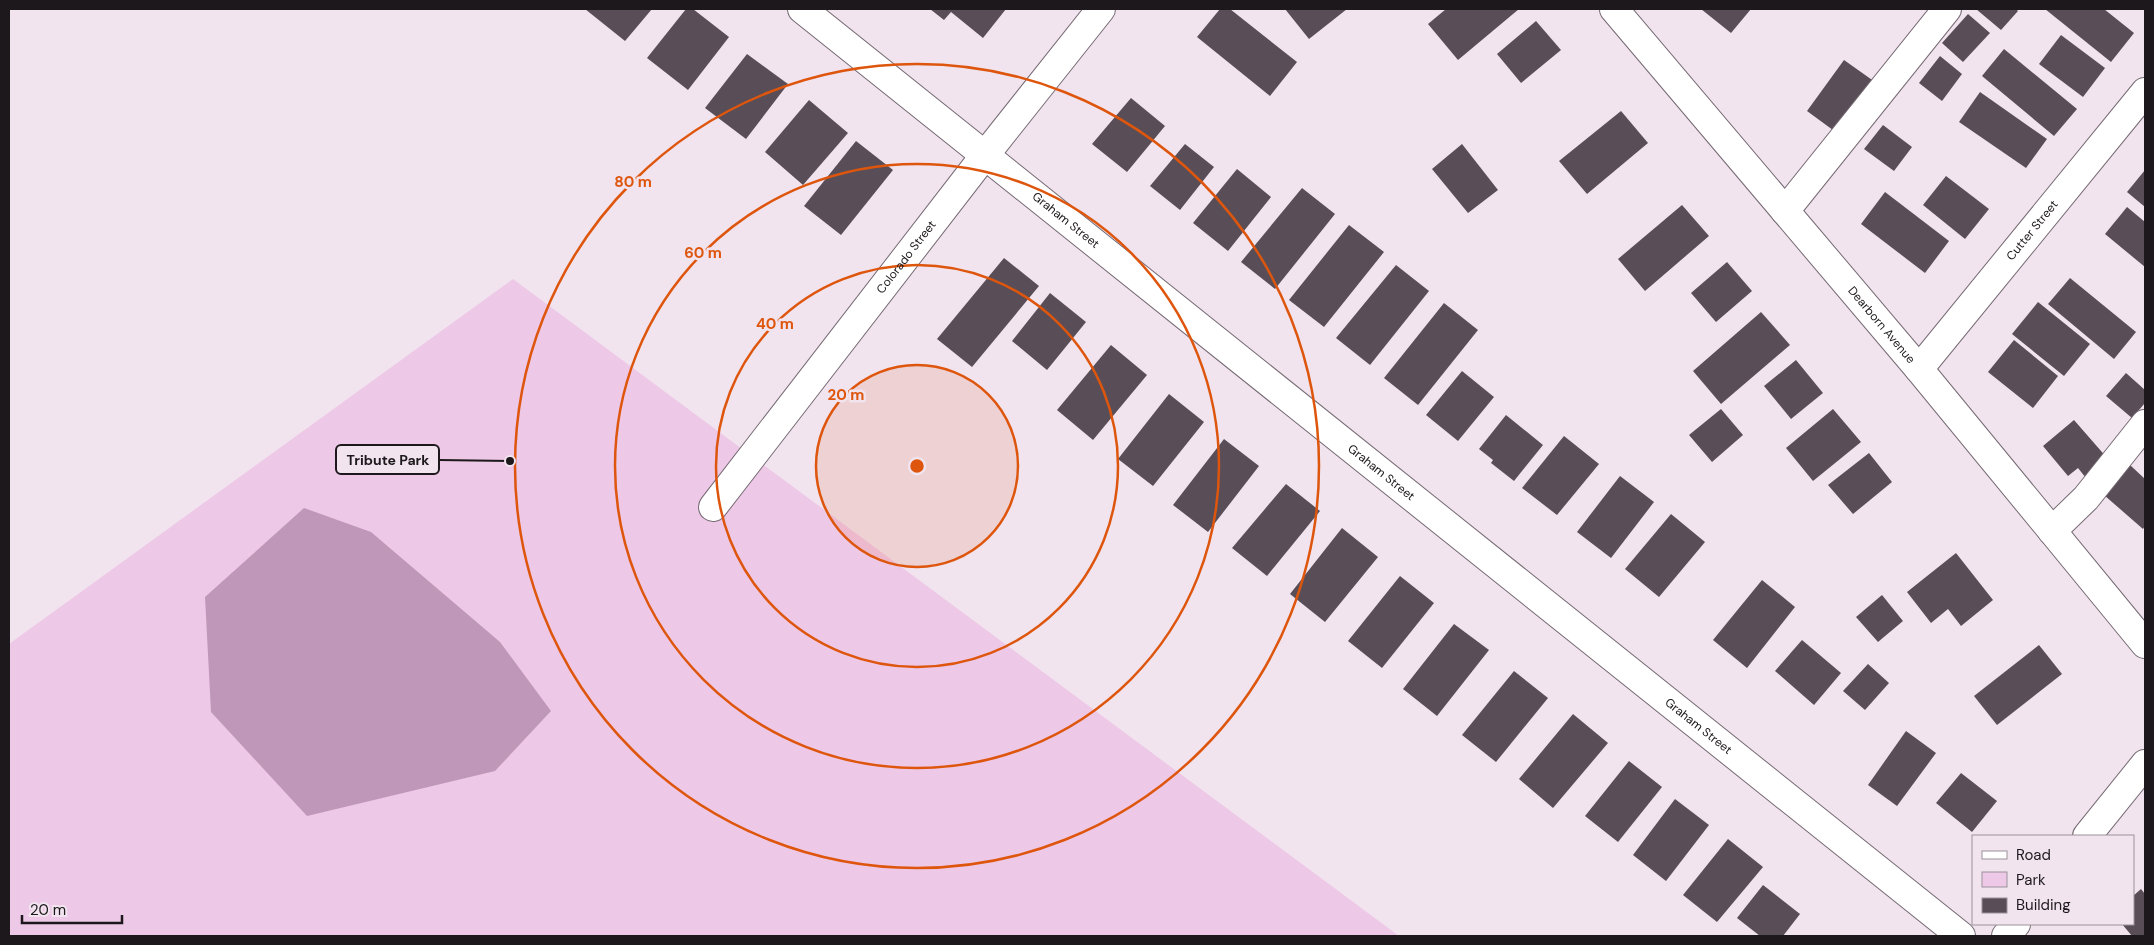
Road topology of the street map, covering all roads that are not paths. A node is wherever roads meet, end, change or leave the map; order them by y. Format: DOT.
graph roads {
  1 [pos="802,9"];
  2 [pos="1102,9"];
  3 [pos="1614,9"];
  4 [pos="1947,9"];
  5 [pos="2145,92"];
  6 [pos="985,156"];
  7 [pos="1784,211"];
  8 [pos="1919,370"];
  9 [pos="2145,424"];
  10 [pos="713,507"];
  11 [pos="2052,531"];
  12 [pos="2145,644"];
  13 [pos="2145,764"];
  14 [pos="2087,835"];
  15 [pos="2015,925"];
  16 [pos="1961,936"];
  17 [pos="2006,936"];
  1 -- 6 [label="street, Graham Street"];
  2 -- 6 [label="street, Colorado Street"];
  3 -- 7 [label="street, Dearborn Avenue"];
  4 -- 7 [label="street"];
  5 -- 8 [label="street, Cutter Street"];
  6 -- 10 [label="street, Colorado Street"];
  6 -- 16 [label="street, Graham Street"];
  7 -- 8 [label="street, Dearborn Avenue"];
  8 -- 11 [label="street, Dearborn Avenue"];
  9 -- 11 [label="street"];
  11 -- 12 [label="street, Dearborn Avenue"];
  13 -- 14 [label="street"];
  15 -- 17 [label="street"];
}
